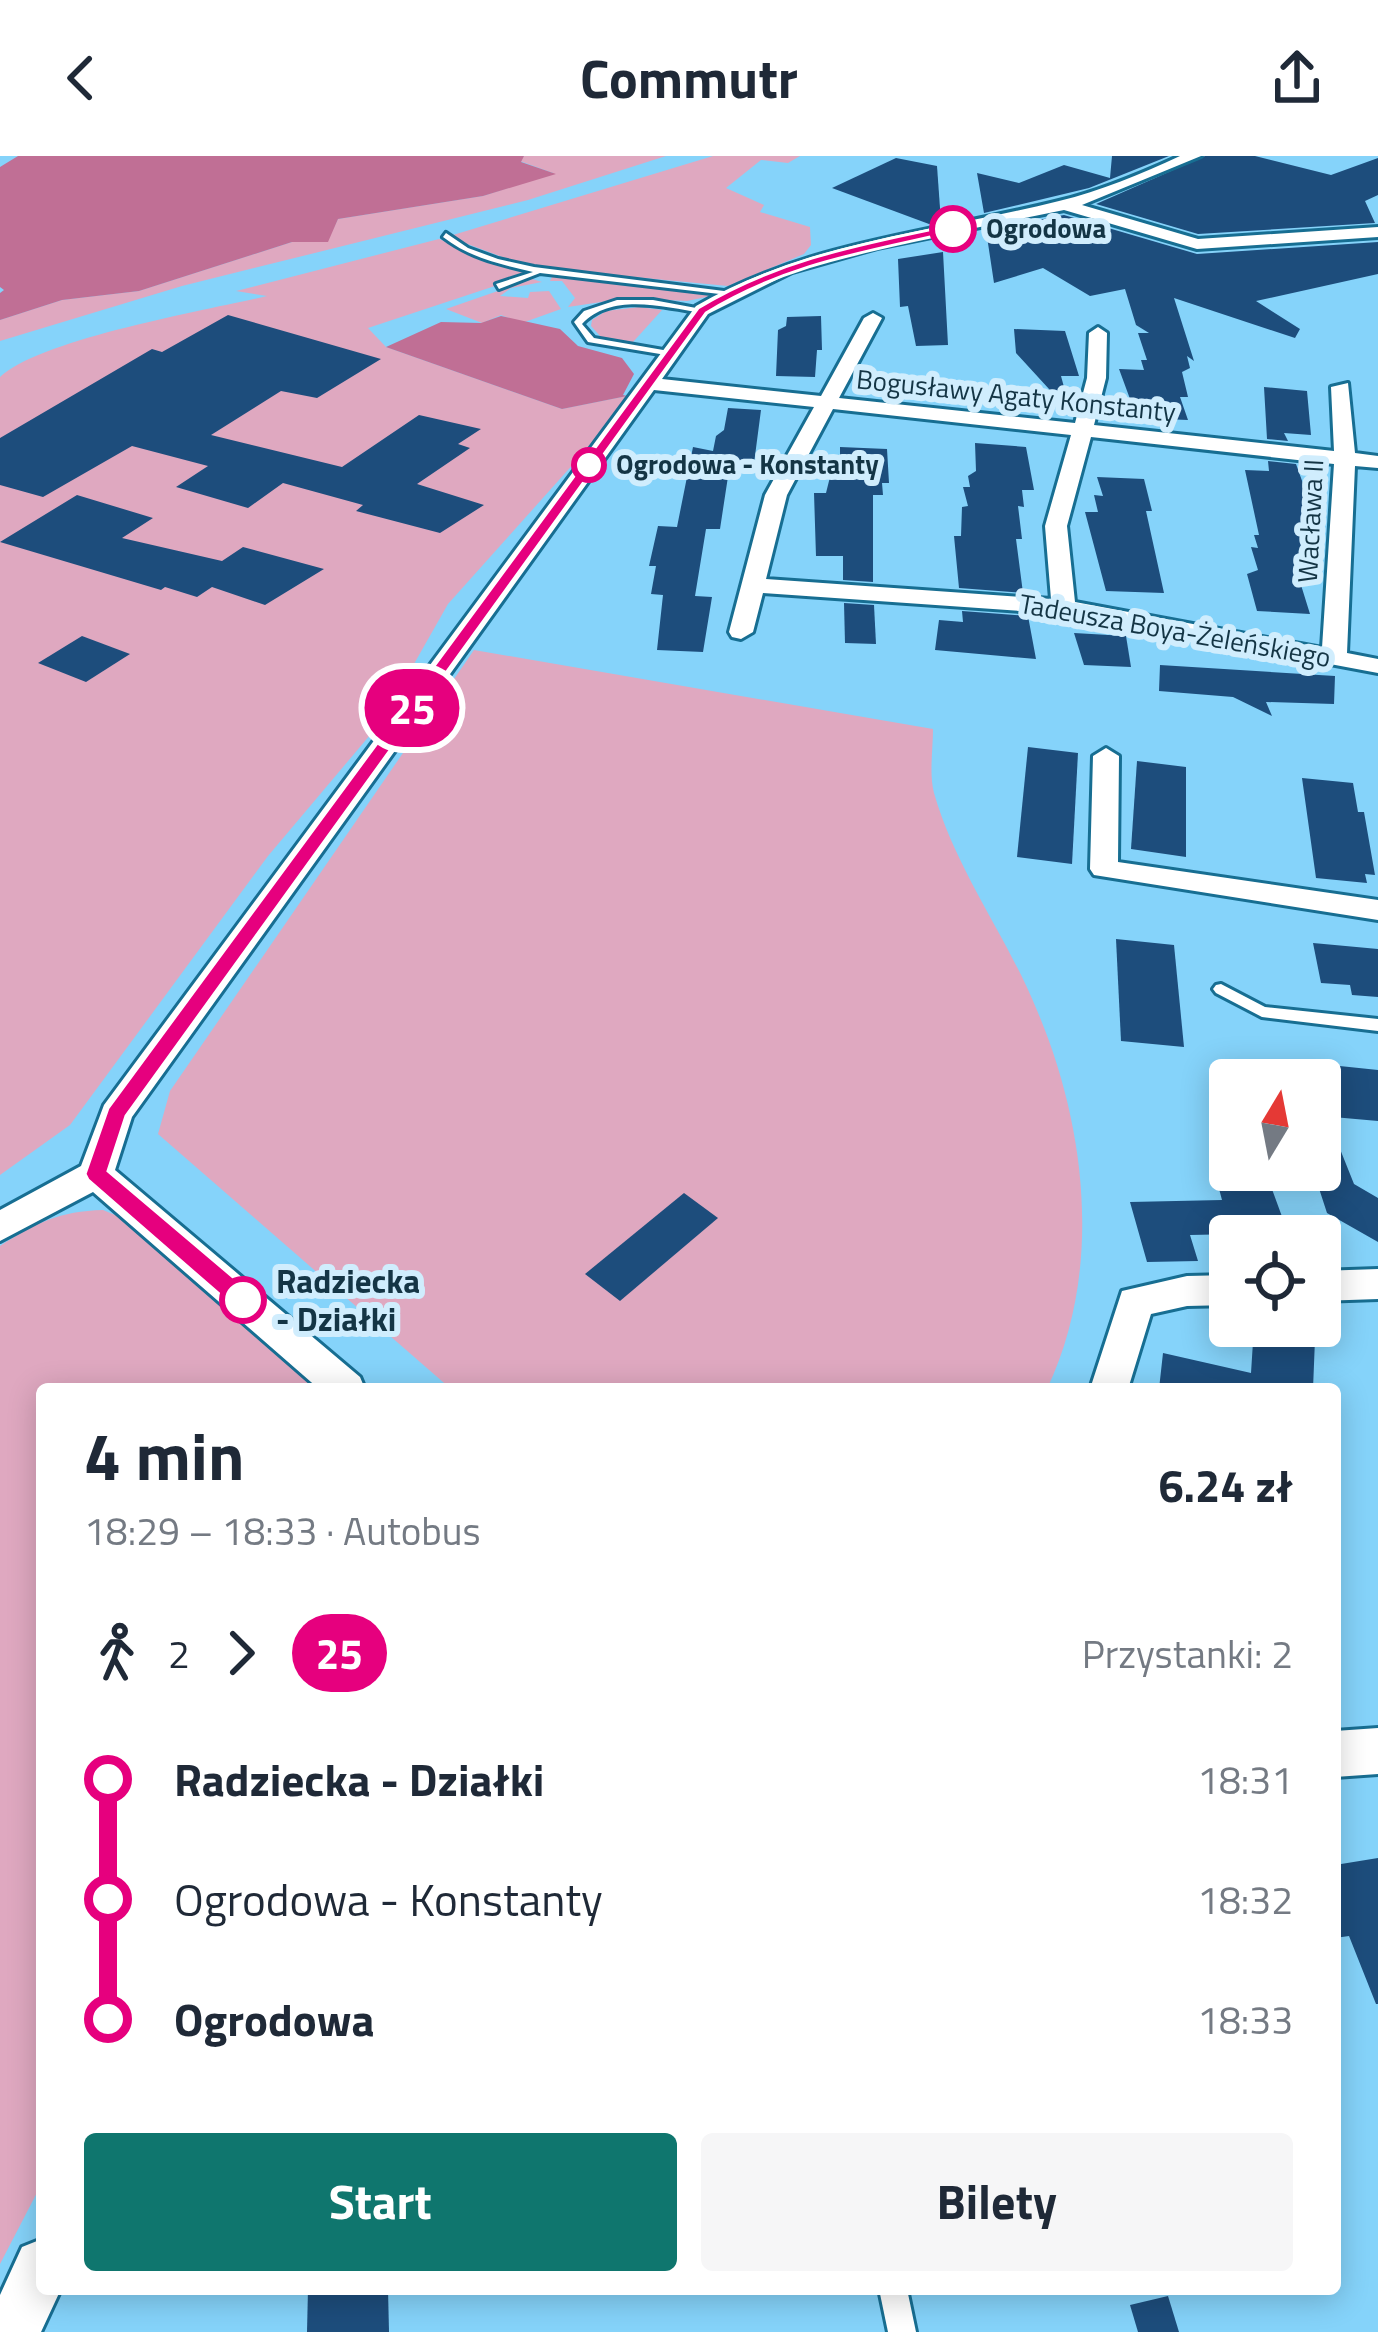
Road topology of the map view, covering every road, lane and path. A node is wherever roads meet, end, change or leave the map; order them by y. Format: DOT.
graph roads {
  1 [pos="1193,156"];
  2 [pos="1065,205"];
  3 [pos="1378,232"];
  4 [pos="446,235"];
  5 [pos="540,272"];
  6 [pos="499,286"];
  7 [pos="728,292"];
  8 [pos="702,310"];
  9 [pos="873,318"];
  10 [pos="1098,332"];
  11 [pos="669,354"];
  12 [pos="648,383"];
  13 [pos="1341,388"];
  14 [pos="830,403"];
  15 [pos="1081,431"];
  16 [pos="1345,459"];
  17 [pos="1378,462"];
  18 [pos="755,585"];
  19 [pos="1064,607"];
  20 [pos="741,632"];
  21 [pos="1334,658"];
  22 [pos="1378,666"];
  23 [pos="1106,756"];
  24 [pos="1378,910"];
  25 [pos="1221,988"];
  26 [pos="1378,1025"];
  27 [pos="96,1174"];
  28 [pos="0,1227"];
  29 [pos="1378,1284"];
  30 [pos="1341,1285"];
  31 [pos="1209,1290"];
  32 [pos="339,1383"];
  33 [pos="1111,1383"];
  34 [pos="1378,1751"];
  35 [pos="1341,1754"];
  36 [pos="36,2280"];
  37 [pos="894,2295"];
  38 [pos="12,2332"];
  39 [pos="902,2332"];
  1 -- 2 [label="street"];
  2 -- 3 [label="street"];
  2 -- 7 [label="street"];
  4 -- 5 [label="lane"];
  5 -- 6 [label="lane"];
  5 -- 7 [label="lane"];
  7 -- 8 [label="street"];
  8 -- 11 [label="street"];
  8 -- 11 [label="lane"];
  9 -- 14 [label="street"];
  10 -- 15 [label="street"];
  11 -- 12 [label="street"];
  12 -- 14 [label="street, Bogusławy Agaty Konstanty"];
  12 -- 27 [label="street"];
  13 -- 16 [label="street, Wacława II"];
  14 -- 15 [label="street, Bogusławy Agaty Konstanty"];
  14 -- 18 [label="street"];
  15 -- 16 [label="street, Bogusławy Agaty Konstanty"];
  15 -- 19 [label="street"];
  16 -- 17 [label="street, Bogusławy Agaty Konstanty"];
  16 -- 21 [label="street, Wacława II"];
  18 -- 19 [label="street, Tadeusza Boya-Żeleńskiego"];
  18 -- 20 [label="street"];
  19 -- 21 [label="street, Tadeusza Boya-Żeleńskiego"];
  21 -- 22 [label="street, Tadeusza Boya-Żeleńskiego"];
  23 -- 24 [label="street"];
  25 -- 26 [label="lane"];
  27 -- 28 [label="street"];
  27 -- 32 [label="street"];
  29 -- 30 [label="street"];
  31 -- 33 [label="street"];
  34 -- 35 [label="street"];
  36 -- 38 [label="street"];
  37 -- 39 [label="lane"];
}
